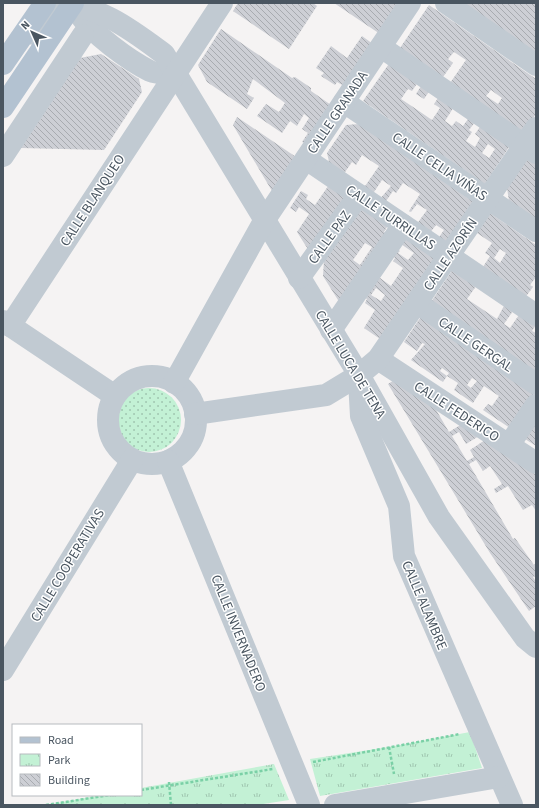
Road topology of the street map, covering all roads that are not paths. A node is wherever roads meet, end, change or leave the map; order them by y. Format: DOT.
graph roads {
  1 [pos="45,3"];
  2 [pos="73,3"];
  3 [pos="222,3"];
  4 [pos="410,3"];
  5 [pos="446,3"];
  6 [pos="111,10"];
  7 [pos="92,37"];
  8 [pos="381,47"];
  9 [pos="42,50"];
  10 [pos="3,64"];
  11 [pos="536,65"];
  12 [pos="3,72"];
  13 [pos="175,74"];
  14 [pos="344,102"];
  15 [pos="3,107"];
  16 [pos="532,142"];
  17 [pos="3,156"];
  18 [pos="306,159"];
  19 [pos="359,195"];
  20 [pos="488,199"];
  21 [pos="264,221"];
  22 [pos="403,225"];
  23 [pos="536,231"];
  24 [pos="449,256"];
  25 [pos="299,278"];
  26 [pos="417,303"];
  27 [pos="536,315"];
  28 [pos="6,324"];
  29 [pos="331,330"];
  30 [pos="378,359"];
  31 [pos="359,375"];
  32 [pos="174,383"];
  33 [pos="536,384"];
  34 [pos="115,396"];
  35 [pos="536,405"];
  36 [pos="195,414"];
  37 [pos="509,446"];
  38 [pos="132,460"];
  39 [pos="168,461"];
  40 [pos="536,463"];
  41 [pos="532,636"];
  42 [pos="3,670"];
  43 [pos="499,777"];
  44 [pos="309,805"];
  45 [pos="335,805"];
  46 [pos="512,805"];
  1 -- 10 [label="main road"];
  2 -- 6 [label="street, CALLE LUCA DE TENA"];
  2 -- 7 [label="street"];
  2 -- 9 [label="main road"];
  2 -- 12 [label="street"];
  3 -- 13 [label="street, CALLE BLANQUEO"];
  4 -- 8 [label="street, CALLE GRANADA"];
  5 -- 11 [label="street"];
  6 -- 13 [label="street, CALLE LUCA DE TENA"];
  7 -- 9 [label="street"];
  7 -- 13 [label="street"];
  7 -- 17 [label="street"];
  8 -- 14 [label="street, CALLE GRANADA"];
  8 -- 16 [label="street"];
  9 -- 15 [label="main road"];
  13 -- 21 [label="street, CALLE LUCA DE TENA"];
  13 -- 28 [label="street, CALLE BLANQUEO"];
  14 -- 18 [label="street, CALLE GRANADA"];
  14 -- 20 [label="street, CALLE CELIA VIÑAS"];
  16 -- 20 [label="street, CALLE AZORÍN"];
  18 -- 19 [label="street, CALLE TURRILLAS"];
  18 -- 21 [label="street, CALLE GRANADA"];
  19 -- 22 [label="street, CALLE TURRILLAS"];
  19 -- 25 [label="street, CALLE PAZ"];
  20 -- 23 [label="street, CALLE CELIA VIÑAS"];
  20 -- 24 [label="street, CALLE AZORÍN"];
  21 -- 25 [label="street, CALLE LUCA DE TENA"];
  21 -- 32 [label="street"];
  22 -- 24 [label="street, CALLE TURRILLAS"];
  22 -- 29 [label="street"];
  24 -- 26 [label="street, CALLE AZORÍN"];
  24 -- 27 [label="street, CALLE TURRILLAS"];
  25 -- 29 [label="street, CALLE LUCA DE TENA"];
  26 -- 30 [label="street, CALLE AZORÍN"];
  26 -- 33 [label="street, CALLE GERGAL"];
  28 -- 34 [label="street"];
  29 -- 31 [label="street, CALLE LUCA DE TENA"];
  30 -- 31 [label="street, CALLE AZORÍN"];
  30 -- 37 [label="street, CALLE FEDERICO"];
  31 -- 36 [label="street, CALLE AZORÍN"];
  31 -- 41 [label="street, CALLE LUCA DE TENA"];
  31 -- 43 [label="street, CALLE ALAMBRE"];
  32 -- 34 [label="street"];
  32 -- 36 [label="street"];
  34 -- 38 [label="street"];
  35 -- 37 [label="street"];
  36 -- 39 [label="street"];
  37 -- 40 [label="street, CALLE FEDERICO"];
  38 -- 39 [label="street"];
  38 -- 42 [label="street, CALLE COOPERATIVAS"];
  39 -- 44 [label="street, CALLE INVERNADERO"];
  43 -- 45 [label="street"];
  43 -- 46 [label="street, CALLE ALAMBRE"];
}
